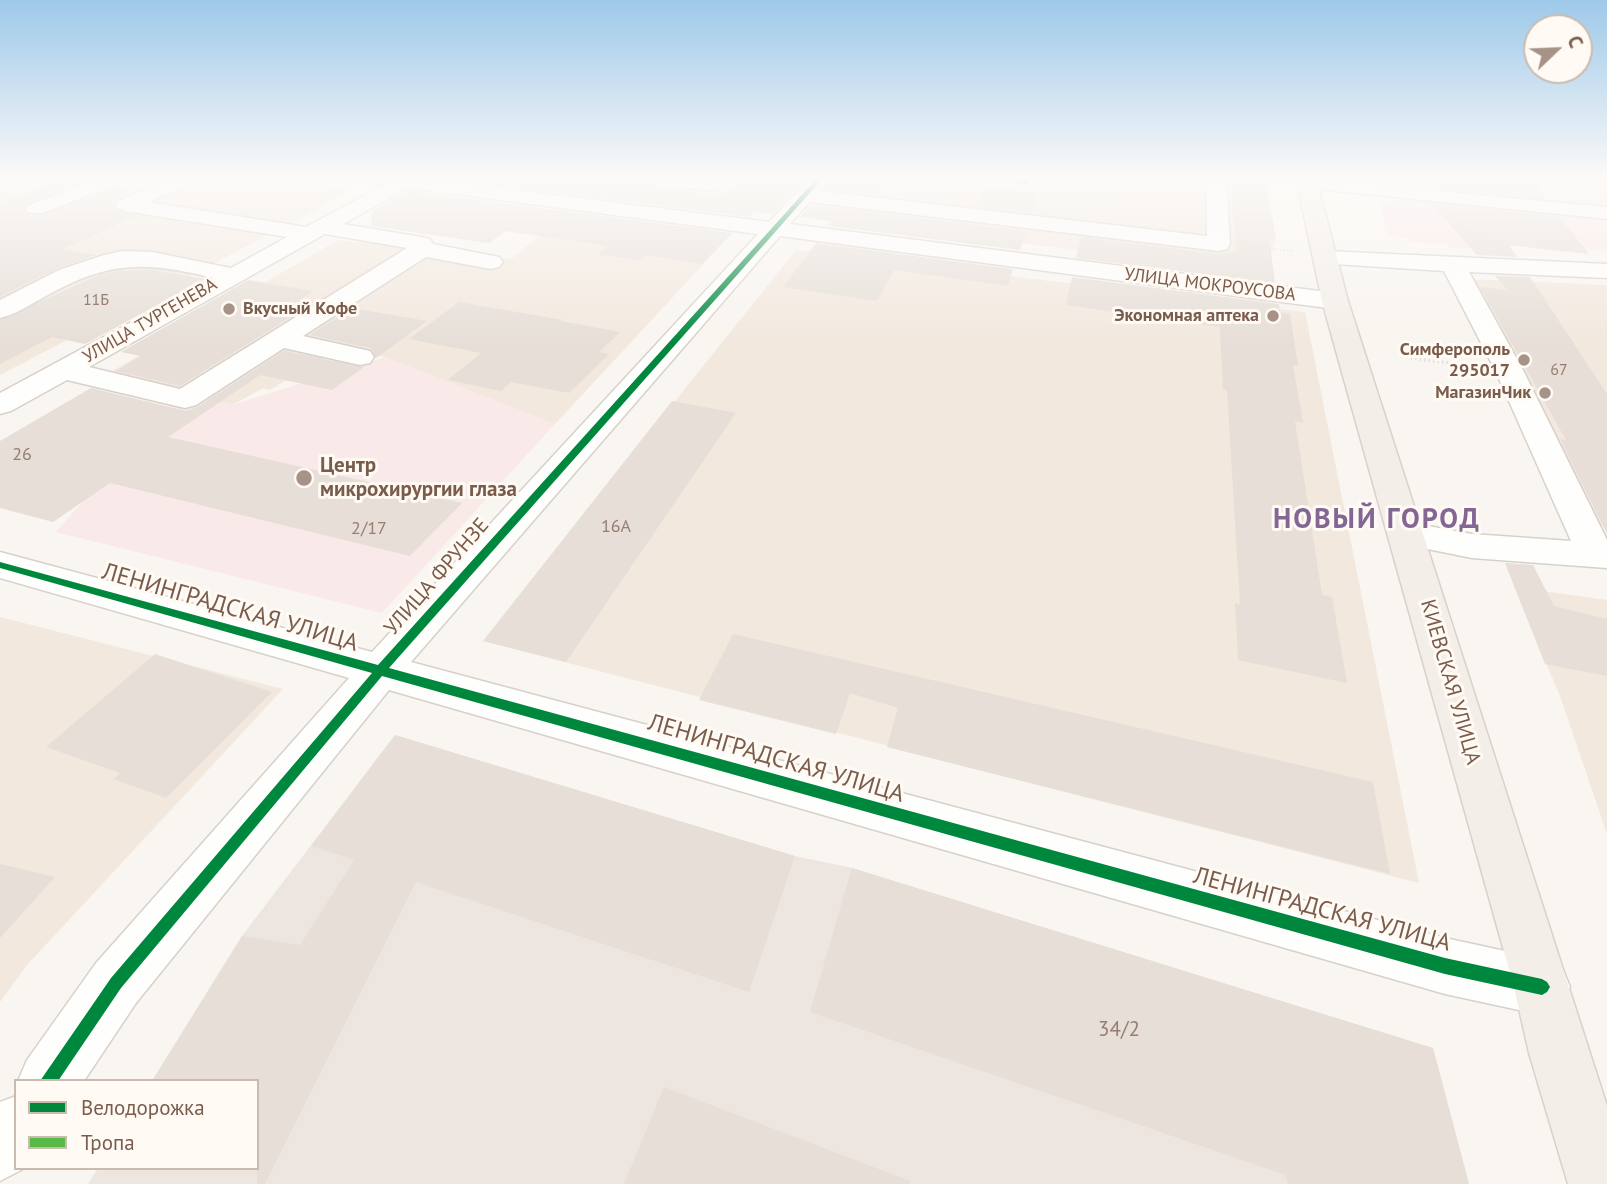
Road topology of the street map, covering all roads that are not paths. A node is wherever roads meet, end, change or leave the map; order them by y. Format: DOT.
graph roads {
  1 [pos="309,233"];
  2 [pos="340,233"];
  3 [pos="771,233"];
  4 [pos="801,233"];
  5 [pos="1001,233"];
  6 [pos="1128,233"];
  7 [pos="1219,233"];
  8 [pos="1320,233"];
  9 [pos="422,249"];
  10 [pos="992,256"];
  11 [pos="1326,258"];
  12 [pos="491,262"];
  13 [pos="1453,264"];
  14 [pos="1607,271"];
  15 [pos="231,275"];
  16 [pos="1335,301"];
  17 [pos="0,310"];
  18 [pos="280,339"];
  19 [pos="360,356"];
  20 [pos="63,370"];
  21 [pos="0,405"];
  22 [pos="1406,534"];
  23 [pos="1601,555"];
  24 [pos="0,565"];
  25 [pos="379,672"];
  26 [pos="1542,987"];
  27 [pos="49,1079"];
  28 [pos="1592,1113"];
  29 [pos="14,1130"];
  30 [pos="0,1149"];
  31 [pos="1601,1184"];
  1 -- 15 [label="street, УЛИЦА ТУРГЕНЕВА"];
  2 -- 9 [label="street"];
  3 -- 25 [label="street, УЛИЦА ФРУНЗЕ"];
  4 -- 10 [label="street, УЛИЦА МОКРОУСОВА"];
  5 -- 10 [label="street"];
  6 -- 7 [label="street"];
  8 -- 11 [label="main road, КИЕВСКАЯ УЛИЦА"];
  9 -- 12 [label="street"];
  9 -- 18 [label="street"];
  10 -- 16 [label="street, УЛИЦА МОКРОУСОВА"];
  11 -- 13 [label="street"];
  11 -- 16 [label="main road, КИЕВСКАЯ УЛИЦА"];
  13 -- 14 [label="street"];
  13 -- 23 [label="street"];
  15 -- 17 [label="street"];
  15 -- 20 [label="street, УЛИЦА ТУРГЕНЕВА"];
  16 -- 22 [label="main road, КИЕВСКАЯ УЛИЦА"];
  18 -- 19 [label="street"];
  18 -- 20 [label="street"];
  20 -- 21 [label="street, УЛИЦА ТУРГЕНЕВА"];
  22 -- 23 [label="street"];
  22 -- 26 [label="main road, КИЕВСКАЯ УЛИЦА"];
  24 -- 25 [label="street, ЛЕНИНГРАДСКАЯ УЛИЦА"];
  25 -- 26 [label="street, ЛЕНИНГРАДСКАЯ УЛИЦА"];
  25 -- 27 [label="street, УЛИЦА ФРУНЗЕ"];
  26 -- 28 [label="main road, КИЕВСКАЯ УЛИЦА"];
  28 -- 31 [label="main road, КИЕВСКАЯ УЛИЦА"];
  29 -- 30 [label="street"];
}
